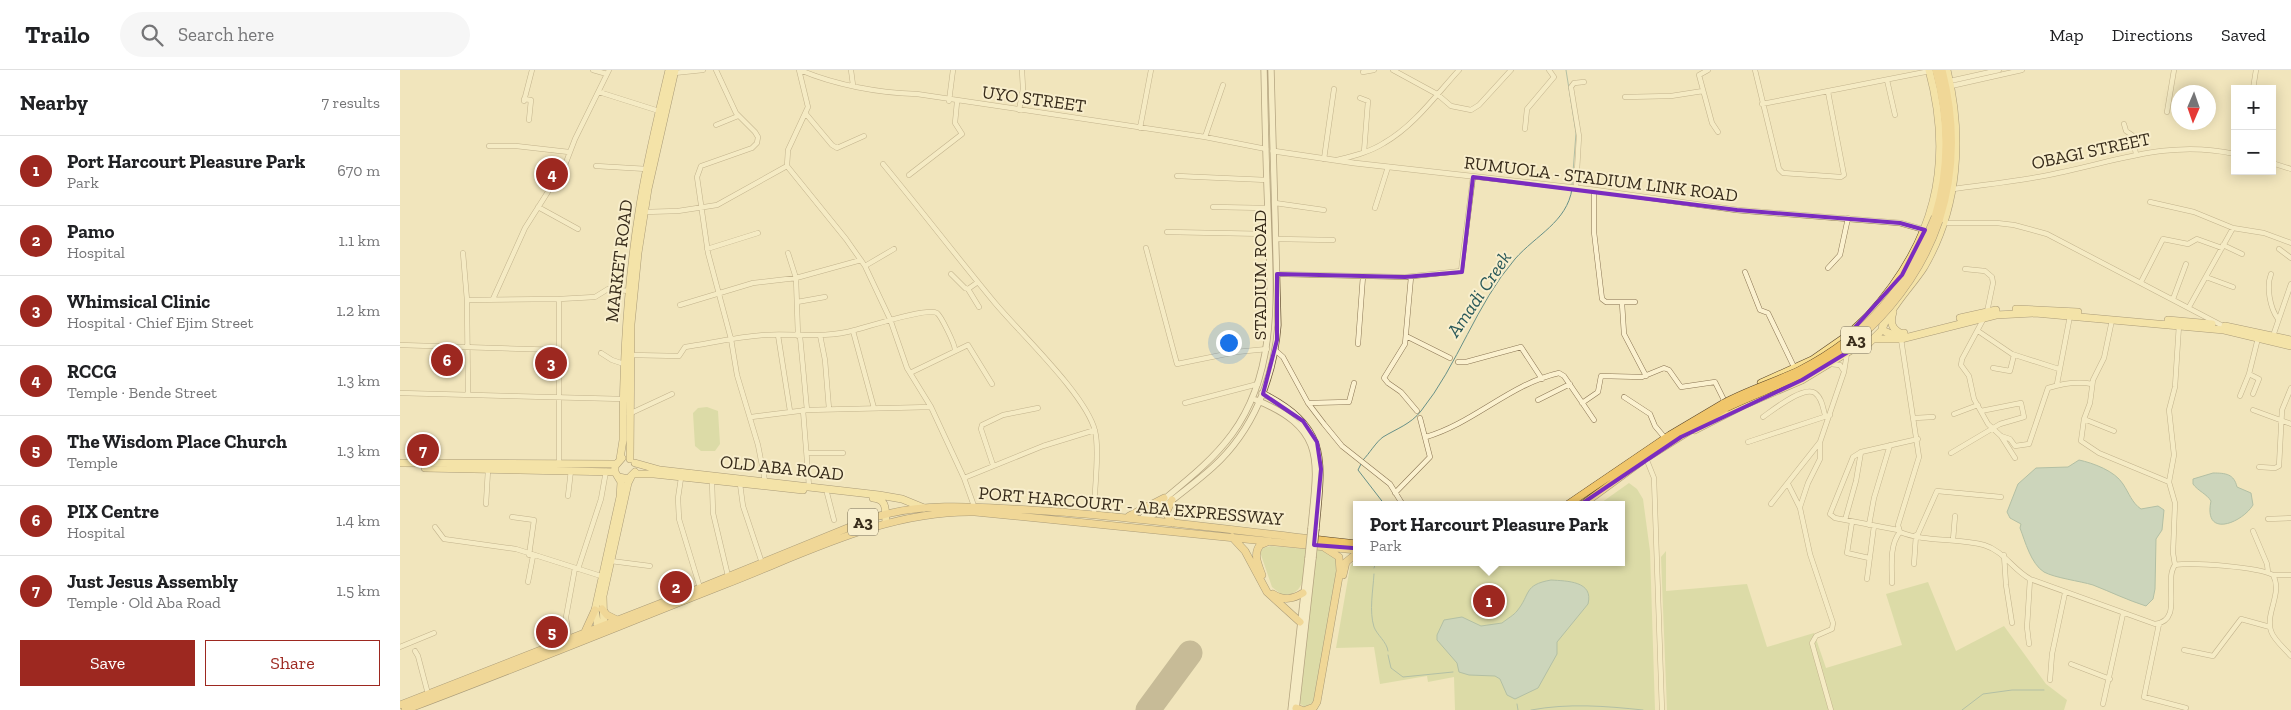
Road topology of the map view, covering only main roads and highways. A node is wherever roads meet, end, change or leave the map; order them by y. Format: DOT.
graph roads {
  1 [pos="1264,70"];
  2 [pos="1271,70"];
  3 [pos="1932,70"];
  4 [pos="1942,70"];
  5 [pos="1947,70"];
  6 [pos="673,71"];
  7 [pos="1952,136"];
  8 [pos="1954,177"];
  9 [pos="642,211"];
  10 [pos="1937,220"];
  11 [pos="1896,307"];
  12 [pos="1986,314"];
  13 [pos="1868,316"];
  14 [pos="1883,328"];
  15 [pos="1848,335"];
  16 [pos="1901,336"];
  17 [pos="1874,339"];
  18 [pos="2291,340"];
  19 [pos="2291,346"];
  20 [pos="1850,351"];
  21 [pos="1257,387"];
  22 [pos="1263,394"];
  23 [pos="1252,398"];
  24 [pos="1260,401"];
  25 [pos="1725,404"];
  26 [pos="1681,437"];
  27 [pos="633,461"];
  28 [pos="400,462"];
  29 [pos="400,467"];
  30 [pos="617,468"];
  31 [pos="633,476"];
  32 [pos="1164,498"];
  33 [pos="1172,500"];
  34 [pos="1573,501"];
  35 [pos="1587,501"];
  36 [pos="924,508"];
  37 [pos="885,514"];
  38 [pos="1126,517"];
  39 [pos="1144,519"];
  40 [pos="886,522"];
  41 [pos="1173,523"];
  42 [pos="1313,529"];
  43 [pos="1232,537"];
  44 [pos="1271,541"];
  45 [pos="1353,544"];
  46 [pos="1323,546"];
  47 [pos="1353,550"];
  48 [pos="1353,556"];
  49 [pos="1310,558"];
  50 [pos="1303,593"];
  51 [pos="599,610"];
  52 [pos="617,620"];
  53 [pos="1300,622"];
  54 [pos="601,631"];
  55 [pos="584,634"];
  56 [pos="400,705"];
  57 [pos="405,710"];
  58 [pos="1298,710"];
  59 [pos="1317,710"];
  1 -- 21 [label="main road, STADIUM ROAD"];
  2 -- 22 [label="main road, STADIUM ROAD"];
  3 -- 10 [label="main road"];
  3 -- 10 [label="highway, A3"];
  4 -- 7 [label="highway, A3"];
  5 -- 8 [label="main road"];
  6 -- 9 [label="main road, MARKET ROAD"];
  6 -- 9 [label="main road, MARKET ROAD"];
  7 -- 8 [label="highway"];
  7 -- 10 [label="highway, A3"];
  8 -- 10 [label="main road"];
  9 -- 27 [label="main road, MARKET ROAD"];
  9 -- 30 [label="main road, MARKET ROAD"];
  10 -- 11 [label="main road"];
  10 -- 13 [label="main road"];
  10 -- 25 [label="highway, A3, bridge"];
  11 -- 14 [label="main road"];
  11 -- 16 [label="main road"];
  12 -- 16 [label="main road"];
  12 -- 18 [label="main road"];
  12 -- 19 [label="main road"];
  13 -- 14 [label="main road"];
  13 -- 15 [label="main road"];
  14 -- 16 [label="main road"];
  14 -- 17 [label="main road"];
  15 -- 20 [label="main road"];
  15 -- 25 [label="main road"];
  16 -- 17 [label="main road"];
  17 -- 20 [label="main road"];
  20 -- 26 [label="main road"];
  21 -- 22 [label="main road"];
  21 -- 23 [label="main road, STADIUM ROAD"];
  22 -- 24 [label="main road, STADIUM ROAD"];
  22 -- 42 [label="main road"];
  23 -- 24 [label="main road"];
  23 -- 32 [label="main road, STADIUM ROAD"];
  24 -- 33 [label="main road, STADIUM ROAD"];
  24 -- 42 [label="main road"];
  25 -- 26 [label="highway, A3"];
  25 -- 34 [label="highway, A3"];
  26 -- 35 [label="highway, A3"];
  27 -- 30 [label="main road, OLD ABA ROAD"];
  27 -- 31 [label="main road, MARKET ROAD"];
  27 -- 36 [label="main road, OLD ABA ROAD"];
  28 -- 30 [label="main road"];
  29 -- 30 [label="main road"];
  30 -- 31 [label="main road, OLD ABA ROAD"];
  30 -- 51 [label="main road, MARKET ROAD"];
  31 -- 37 [label="main road, OLD ABA ROAD"];
  31 -- 51 [label="main road, MARKET ROAD"];
  32 -- 38 [label="highway"];
  32 -- 39 [label="main road, STADIUM ROAD"];
  33 -- 39 [label="main road, STADIUM ROAD"];
  33 -- 41 [label="highway"];
  36 -- 37 [label="highway, PORT HARCOURT - ABA EXPRESSWAY / A3"];
  36 -- 38 [label="highway, PORT HARCOURT - ABA EXPRESSWAY / A3"];
  37 -- 40 [label="main road"];
  37 -- 52 [label="highway, PORT HARCOURT - ABA EXPRESSWAY / A3"];
  38 -- 39 [label="highway, PORT HARCOURT - ABA EXPRESSWAY / A3"];
  39 -- 41 [label="highway, PORT HARCOURT - ABA EXPRESSWAY / A3"];
  40 -- 43 [label="highway, PORT HARCOURT - ABA EXPRESSWAY / A3"];
  40 -- 54 [label="highway, PORT HARCOURT - ABA EXPRESSWAY / A3"];
  41 -- 45 [label="highway, PORT HARCOURT - ABA EXPRESSWAY / A3"];
  42 -- 49 [label="main road, bridge"];
  43 -- 44 [label="highway, PORT HARCOURT - ABA EXPRESSWAY / A3"];
  43 -- 53 [label="highway"];
  44 -- 46 [label="highway, PORT HARCOURT - ABA EXPRESSWAY / A3"];
  44 -- 50 [label="highway"];
  46 -- 47 [label="highway, PORT HARCOURT - ABA EXPRESSWAY / A3"];
  46 -- 58 [label="highway"];
  48 -- 59 [label="highway"];
  49 -- 50 [label="main road"];
  49 -- 58 [label="main road"];
  50 -- 53 [label="main road"];
  51 -- 52 [label="highway"];
  51 -- 54 [label="main road, MARKET ROAD"];
  51 -- 55 [label="highway"];
  52 -- 54 [label="highway, PORT HARCOURT - ABA EXPRESSWAY / A3"];
  53 -- 58 [label="main road"];
  54 -- 55 [label="highway, PORT HARCOURT - ABA EXPRESSWAY / A3"];
  54 -- 57 [label="highway, PORT HARCOURT - ABA EXPRESSWAY / A3"];
  55 -- 56 [label="highway, PORT HARCOURT - ABA EXPRESSWAY / A3"];
}
